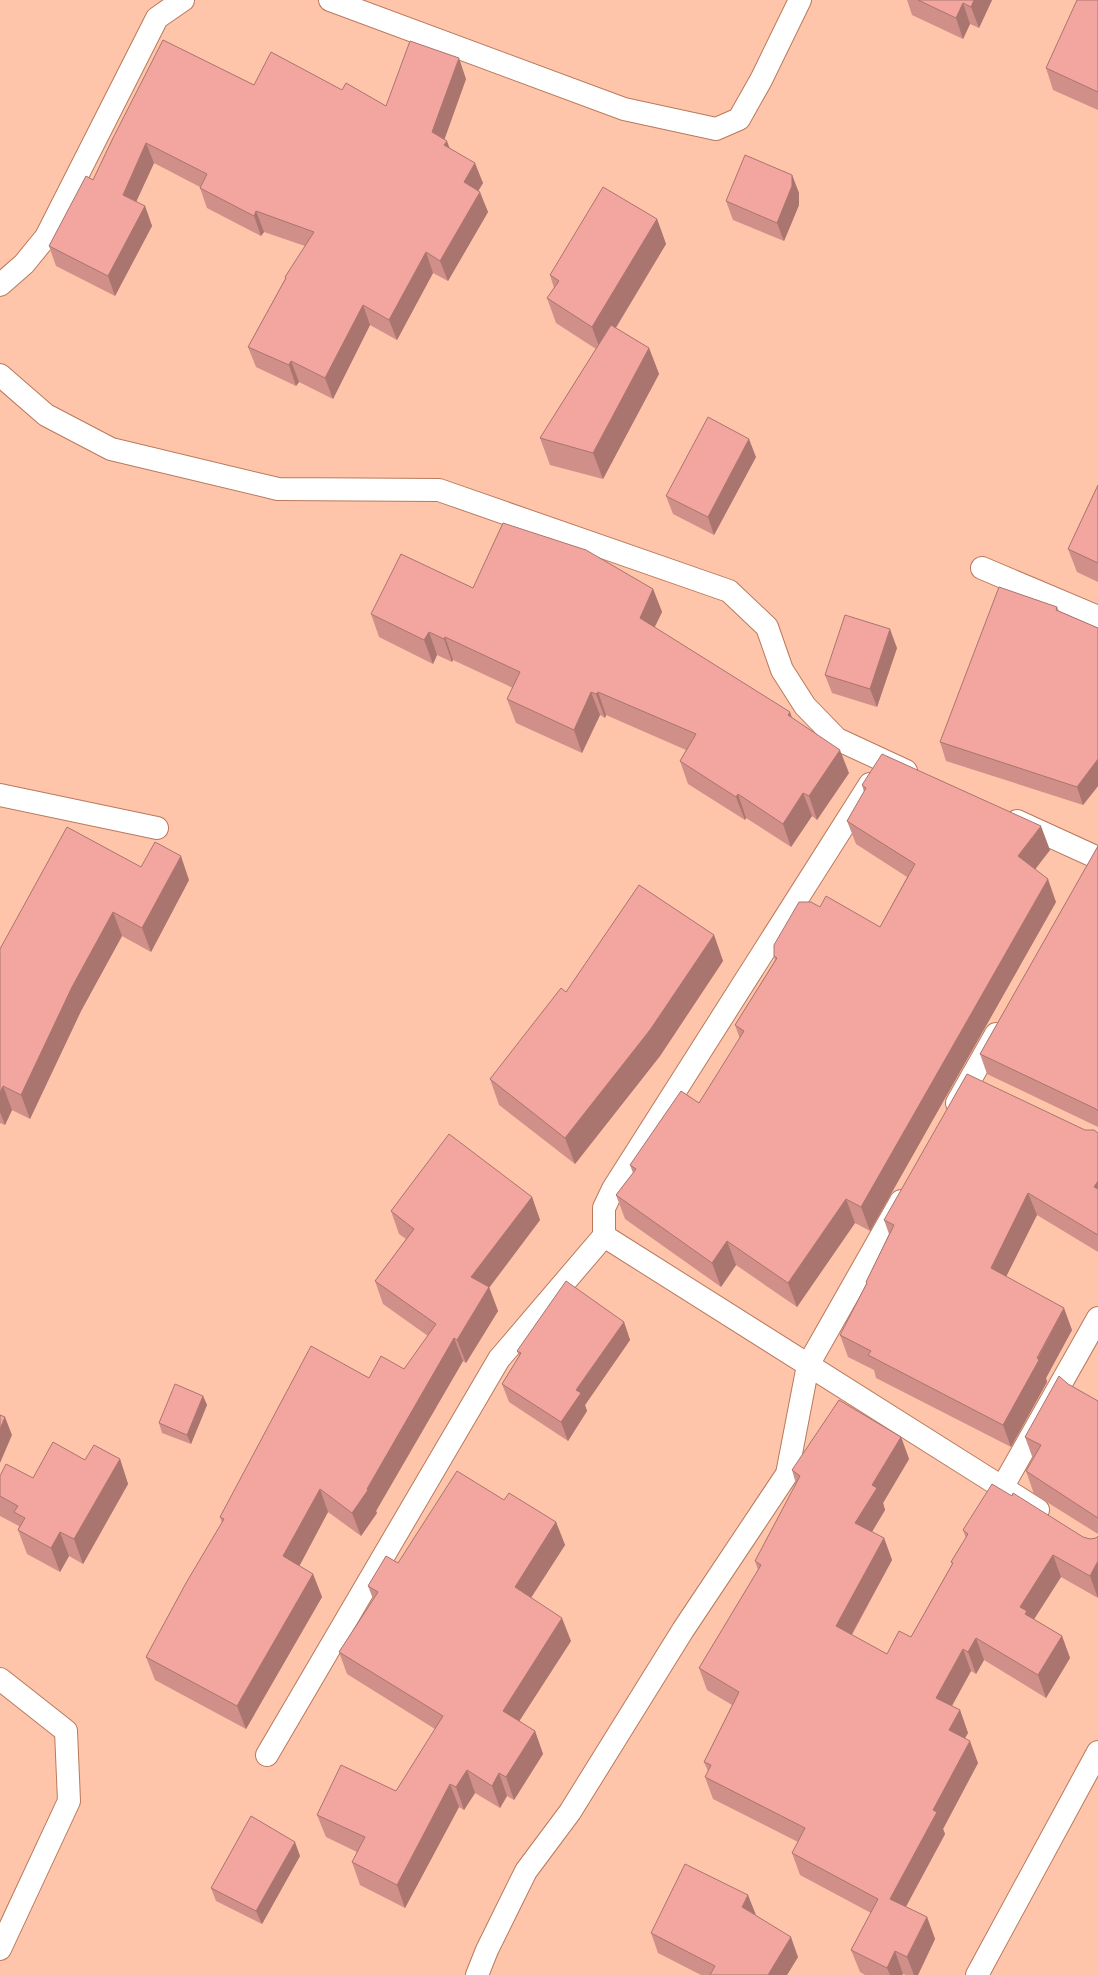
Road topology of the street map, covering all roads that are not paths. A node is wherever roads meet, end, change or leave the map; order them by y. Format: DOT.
graph roads {
  1 [pos="184,0"];
  2 [pos="330,0"];
  3 [pos="800,0"];
  4 [pos="0,285"];
  5 [pos="0,375"];
  6 [pos="982,568"];
  7 [pos="1098,618"];
  8 [pos="885,761"];
  9 [pos="927,780"];
  10 [pos="0,795"];
  11 [pos="998,812"];
  12 [pos="156,828"];
  13 [pos="1097,858"];
  14 [pos="1085,878"];
  15 [pos="1004,1020"];
  16 [pos="970,1080"];
  17 [pos="991,1090"];
  18 [pos="946,1122"];
  19 [pos="910,1184"];
  20 [pos="604,1236"];
  21 [pos="1098,1318"];
  22 [pos="808,1365"];
  23 [pos="1002,1488"];
  24 [pos="1052,1519"];
  25 [pos="0,1679"];
  26 [pos="1098,1752"];
  27 [pos="267,1755"];
  28 [pos="0,1949"];
  29 [pos="477,1975"];
  30 [pos="977,1975"];
  1 -- 4 [label="street"];
  2 -- 3 [label="street"];
  5 -- 8 [label="street"];
  6 -- 7 [label="street"];
  8 -- 9 [label="street"];
  8 -- 20 [label="street"];
  10 -- 12 [label="street"];
  11 -- 13 [label="street"];
  13 -- 14 [label="street"];
  15 -- 16 [label="street"];
  16 -- 17 [label="street"];
  16 -- 18 [label="street"];
  19 -- 22 [label="street"];
  20 -- 22 [label="street"];
  20 -- 27 [label="street"];
  21 -- 23 [label="street"];
  22 -- 23 [label="street"];
  22 -- 29 [label="street"];
  23 -- 24 [label="street"];
  25 -- 28 [label="street"];
  26 -- 30 [label="street"];
}
